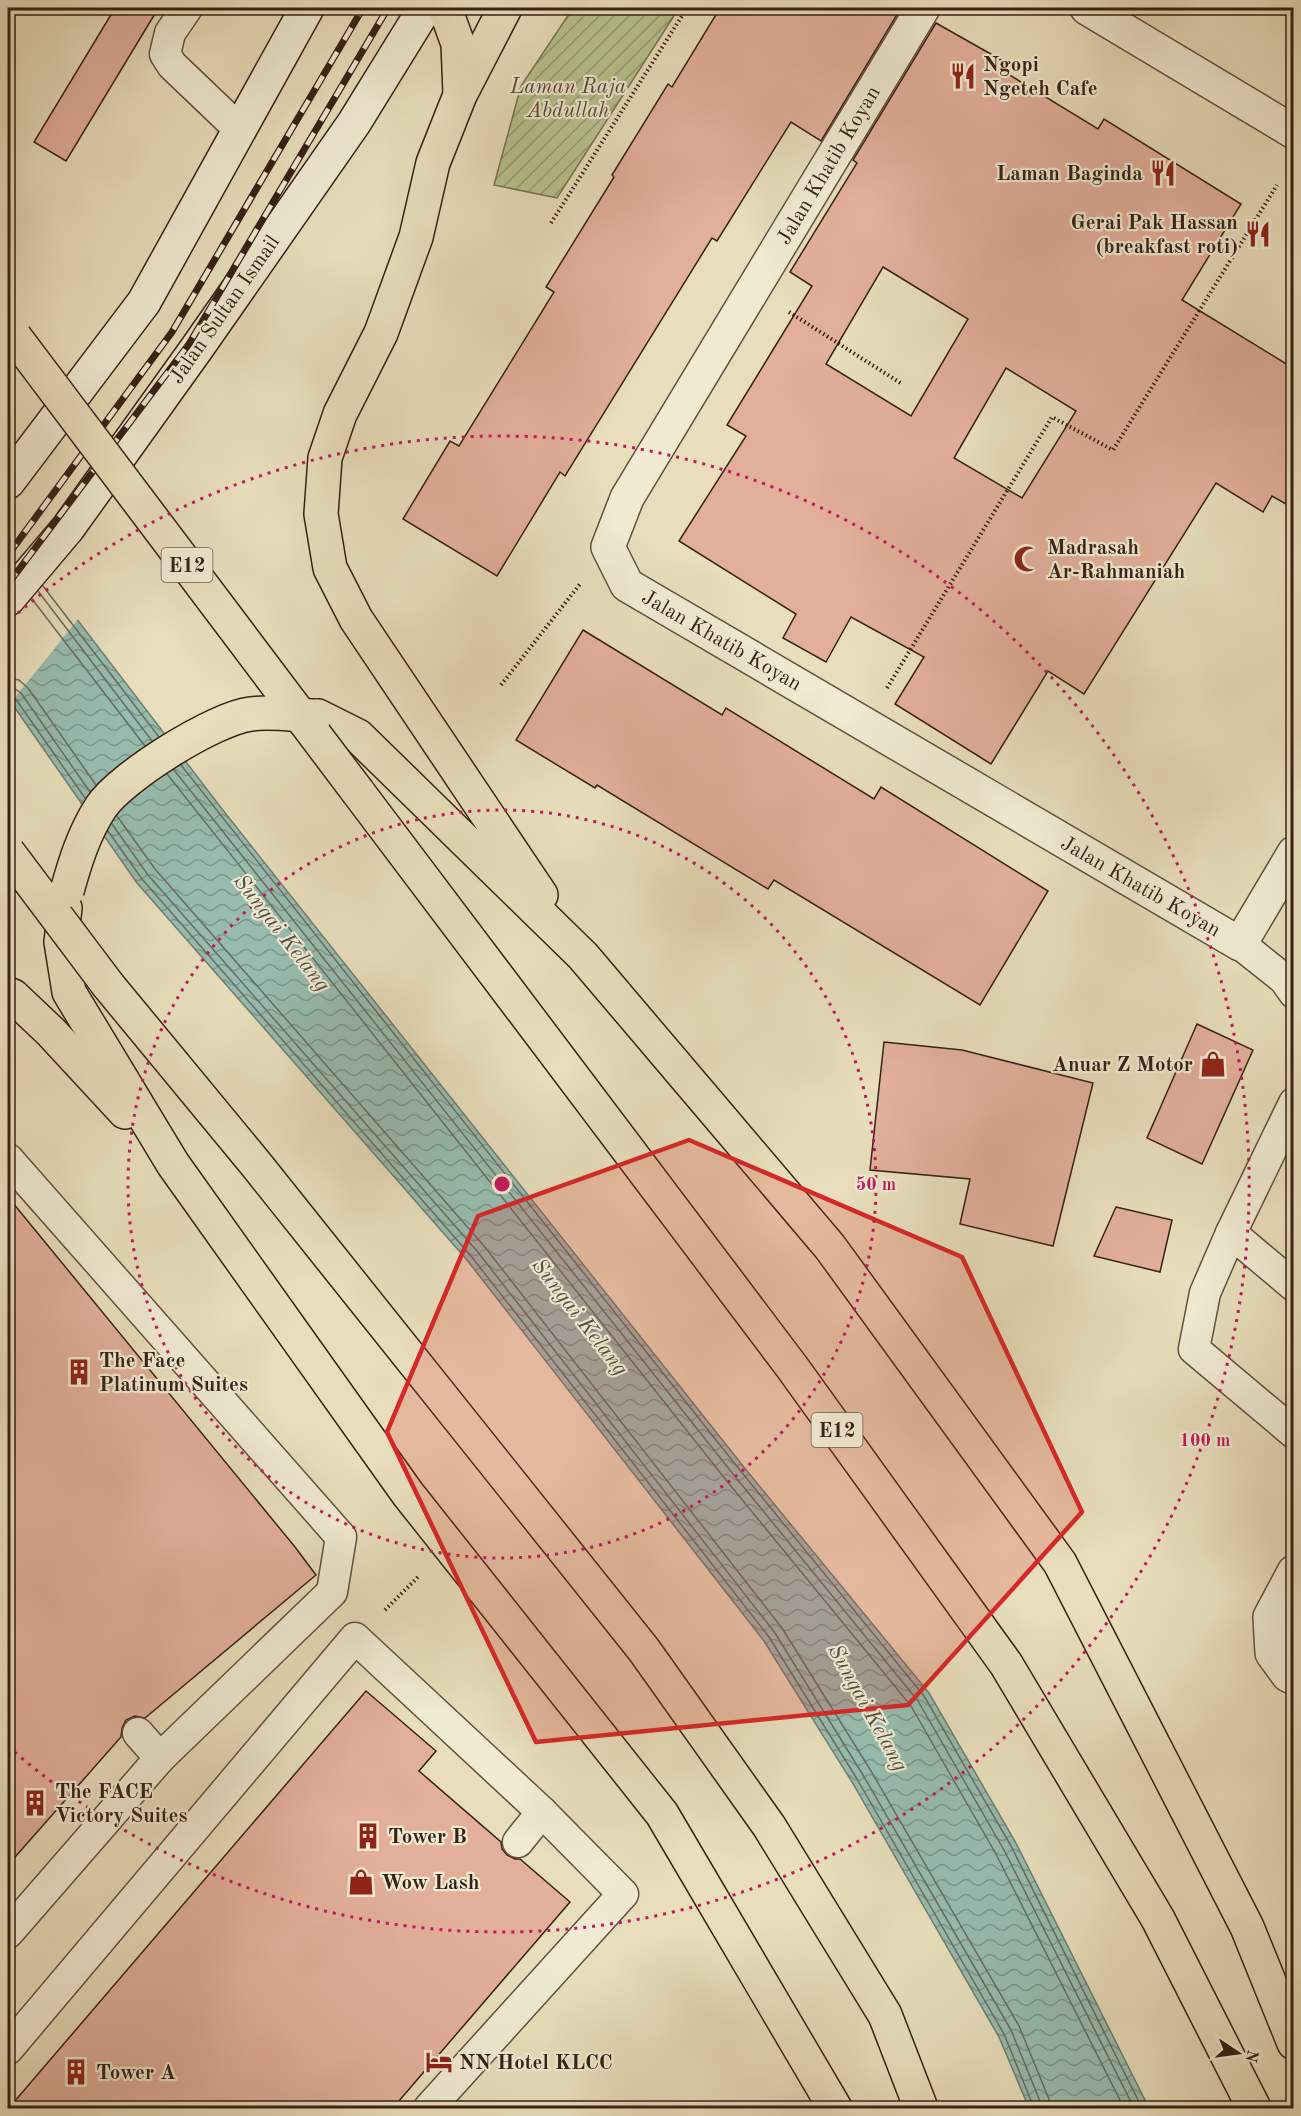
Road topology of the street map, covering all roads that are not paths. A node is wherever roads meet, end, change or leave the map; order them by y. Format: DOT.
graph roads {
  1 [pos="187,8"];
  2 [pos="307,8"];
  3 [pos="425,8"];
  4 [pos="445,8"];
  5 [pos="505,8"];
  6 [pos="923,8"];
  7 [pos="1087,8"];
  8 [pos="460,95"];
  9 [pos="240,130"];
  10 [pos="1293,132"];
  11 [pos="11,331"];
  12 [pos="8,482"];
  13 [pos="8,599"];
  14 [pos="8,852"];
  15 [pos="1293,853"];
  16 [pos="1240,944"];
  17 [pos="583,956"];
  18 [pos="1293,993"];
  19 [pos="8,994"];
  20 [pos="1293,1103"];
  21 [pos="8,1159"];
  22 [pos="173,1164"];
  23 [pos="1231,1233"];
  24 [pos="1293,1286"];
  25 [pos="1293,1431"];
  26 [pos="1293,1572"];
  27 [pos="1293,1678"];
  28 [pos="138,1734"];
  29 [pos="160,1758"];
  30 [pos="542,1812"];
  31 [pos="518,1842"];
  32 [pos="8,1933"];
  33 [pos="1293,2043"];
  34 [pos="8,2049"];
  35 [pos="429,2109"];
  36 [pos="835,2109"];
  37 [pos="921,2109"];
  38 [pos="1254,2109"];
  1 -- 9 [label="lane"];
  2 -- 9 [label="street"];
  3 -- 13 [label="street, Jalan Sultan Ismail"];
  4 -- 8 [label="highway"];
  5 -- 8 [label="highway"];
  6 -- 16 [label="street, Jalan Khatib Koyan"];
  7 -- 10 [label="street"];
  8 -- 17 [label="highway"];
  9 -- 12 [label="street"];
  11 -- 38 [label="highway, E12, bridge"];
  14 -- 37 [label="highway, bridge"];
  15 -- 16 [label="street, Jalan Khatib Koyan"];
  16 -- 18 [label="lane"];
  17 -- 22 [label="highway, bridge"];
  17 -- 33 [label="highway"];
  19 -- 22 [label="highway"];
  20 -- 23 [label="lane"];
  21 -- 29 [label="lane"];
  22 -- 36 [label="highway"];
  23 -- 24 [label="lane"];
  23 -- 25 [label="lane"];
  26 -- 27 [label="street"];
  28 -- 29 [label="lane"];
  29 -- 32 [label="lane"];
  30 -- 31 [label="lane"];
  30 -- 34 [label="lane"];
  30 -- 35 [label="lane"];
}
